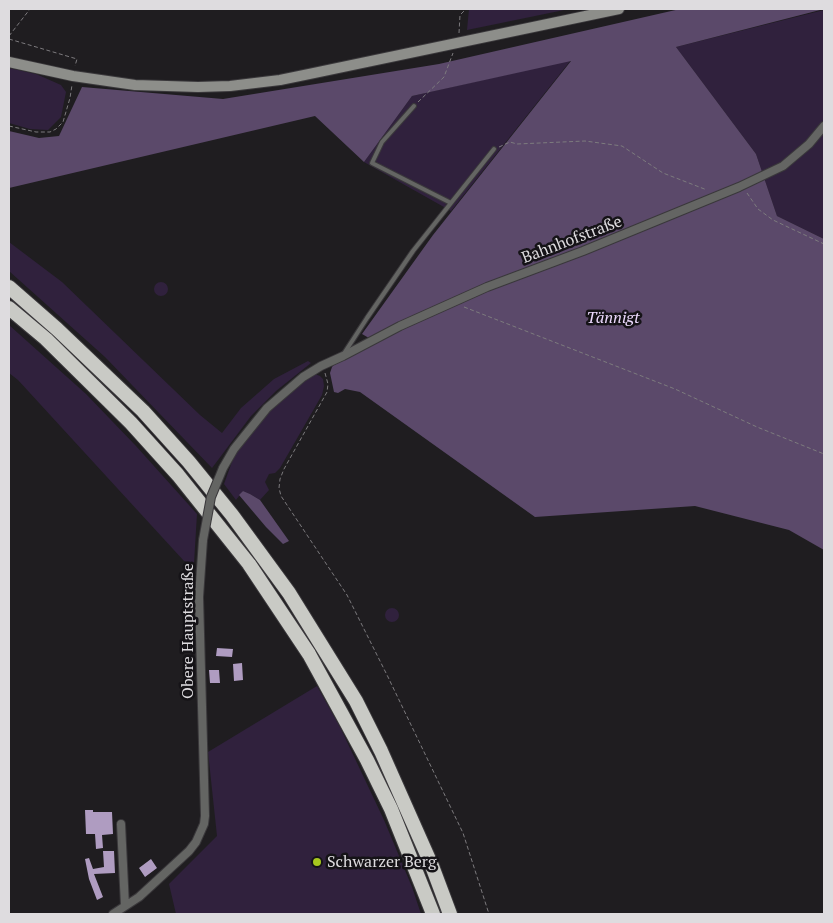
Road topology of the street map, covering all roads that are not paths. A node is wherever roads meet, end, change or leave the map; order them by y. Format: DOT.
graph roads {
  1 [pos="619,9"];
  2 [pos="9,62"];
  3 [pos="414,106"];
  4 [pos="824,126"];
  5 [pos="494,149"];
  6 [pos="451,203"];
  7 [pos="9,287"];
  8 [pos="9,308"];
  9 [pos="342,356"];
  10 [pos="320,366"];
  11 [pos="121,824"];
  12 [pos="125,906"];
  13 [pos="113,914"];
  14 [pos="432,914"];
  15 [pos="450,914"];
  1 -- 2 [label="main road"];
  3 -- 6 [label="lane"];
  4 -- 9 [label="street, Bahnhofstraße"];
  5 -- 6 [label="lane"];
  6 -- 9 [label="lane"];
  7 -- 15 [label="highway"];
  8 -- 14 [label="highway"];
  9 -- 10 [label="street, Bahnhofstraße"];
  10 -- 12 [label="street, Obere Hauptstraße, bridge"];
  11 -- 12 [label="street"];
  12 -- 13 [label="street, Obere Hauptstraße"];
}
